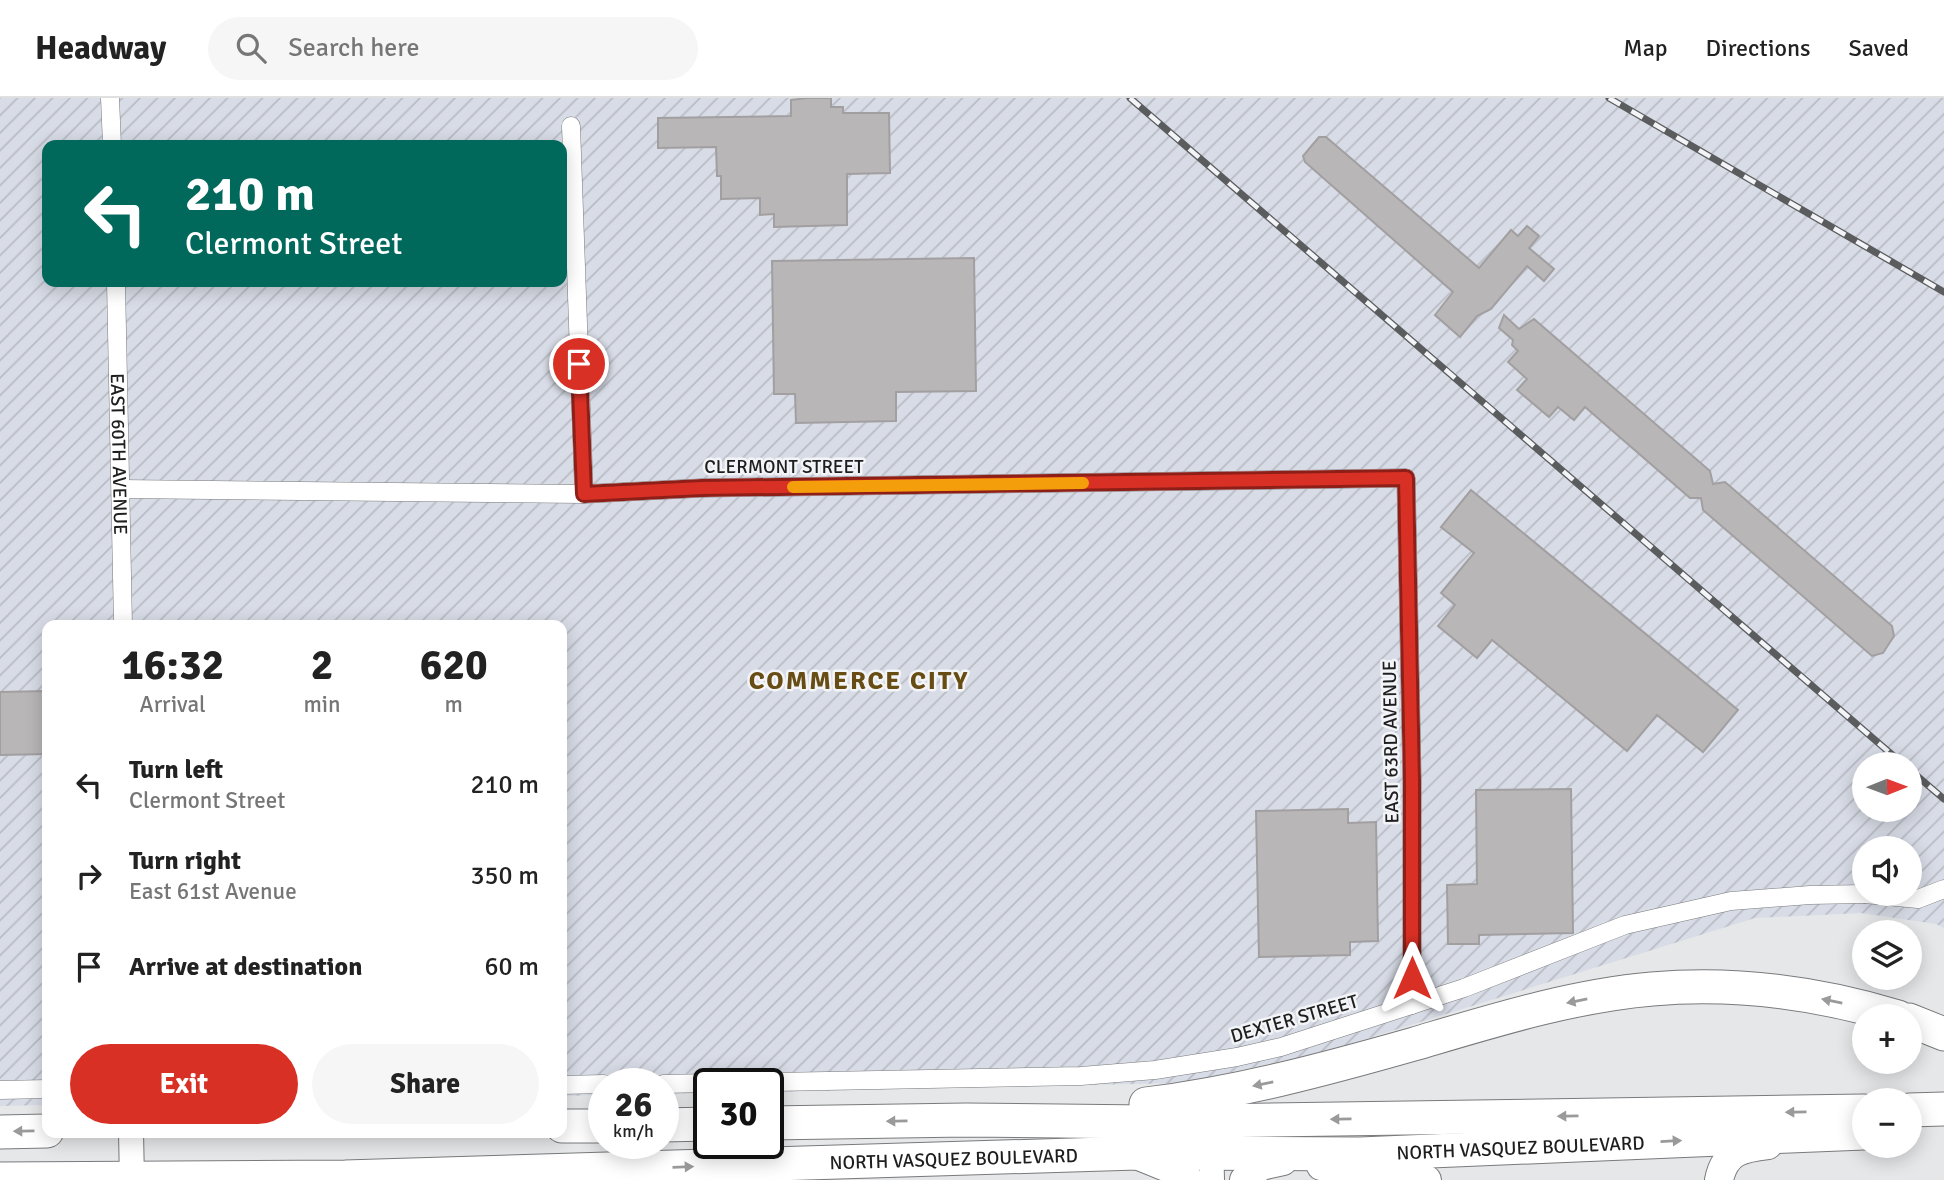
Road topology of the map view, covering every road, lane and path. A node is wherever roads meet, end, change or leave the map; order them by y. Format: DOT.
graph roads {
  1 [pos="110,98"];
  2 [pos="571,126"];
  3 [pos="112,140"];
  4 [pos="116,287"];
  5 [pos="1406,478"];
  6 [pos="121,489"];
  7 [pos="584,494"];
  8 [pos="123,620"];
  9 [pos="1944,889"];
  10 [pos="1852,894"];
  11 [pos="1922,897"];
  12 [pos="1412,1005"];
  13 [pos="1852,1005"];
  14 [pos="1922,1025"];
  15 [pos="1944,1034"];
  16 [pos="784,1082"];
  17 [pos="588,1084"];
  18 [pos="567,1085"];
  19 [pos="42,1089"];
  20 [pos="0,1090"];
  21 [pos="1944,1109"];
  22 [pos="1922,1110"];
  23 [pos="1852,1111"];
  24 [pos="966,1120"];
  25 [pos="784,1123"];
  26 [pos="567,1126"];
  27 [pos="588,1126"];
  28 [pos="42,1131"];
  29 [pos="0,1132"];
  30 [pos="1922,1132"];
  31 [pos="1944,1132"];
  32 [pos="1852,1134"];
  33 [pos="1852,1134"];
  34 [pos="131,1138"];
  35 [pos="1137,1153"];
  36 [pos="1211,1156"];
  37 [pos="1283,1161"];
  38 [pos="0,1179"];
  39 [pos="337,1179"];
  40 [pos="1719,1179"];
  41 [pos="132,1180"];
  42 [pos="1186,1180"];
  43 [pos="1244,1180"];
  44 [pos="1427,1180"];
  1 -- 3 [label="street"];
  2 -- 7 [label="street"];
  4 -- 6 [label="street, EAST 60TH AVENUE"];
  5 -- 7 [label="street, CLERMONT STREET"];
  5 -- 12 [label="street, EAST 63RD AVENUE"];
  6 -- 7 [label="street, CLERMONT STREET"];
  6 -- 8 [label="street, EAST 60TH AVENUE"];
  9 -- 11 [label="street, DEXTER STREET"];
  10 -- 12 [label="street, DEXTER STREET"];
  12 -- 16 [label="street, DEXTER STREET"];
  13 -- 24 [label="highway, one-way"];
  14 -- 15 [label="highway"];
  17 -- 18 [label="street"];
  19 -- 20 [label="street"];
  21 -- 22 [label="highway"];
  23 -- 24 [label="highway, NORTH VASQUEZ BOULEVARD, one-way"];
  24 -- 25 [label="highway, NORTH VASQUEZ BOULEVARD, one-way"];
  26 -- 27 [label="highway"];
  28 -- 29 [label="highway, one-way"];
  30 -- 31 [label="highway"];
  36 -- 32 [label="highway, NORTH VASQUEZ BOULEVARD, one-way"];
  33 -- 40 [label="main road"];
  34 -- 41 [label="street"];
  35 -- 36 [label="highway, NORTH VASQUEZ BOULEVARD"];
  39 -- 35 [label="highway, NORTH VASQUEZ BOULEVARD, one-way"];
  35 -- 42 [label="highway"];
  36 -- 37 [label="main road"];
  37 -- 43 [label="main road"];
  37 -- 44 [label="main road"];
  38 -- 41 [label="highway, NORTH VASQUEZ BOULEVARD"];
  39 -- 41 [label="highway, NORTH VASQUEZ BOULEVARD"];
}
